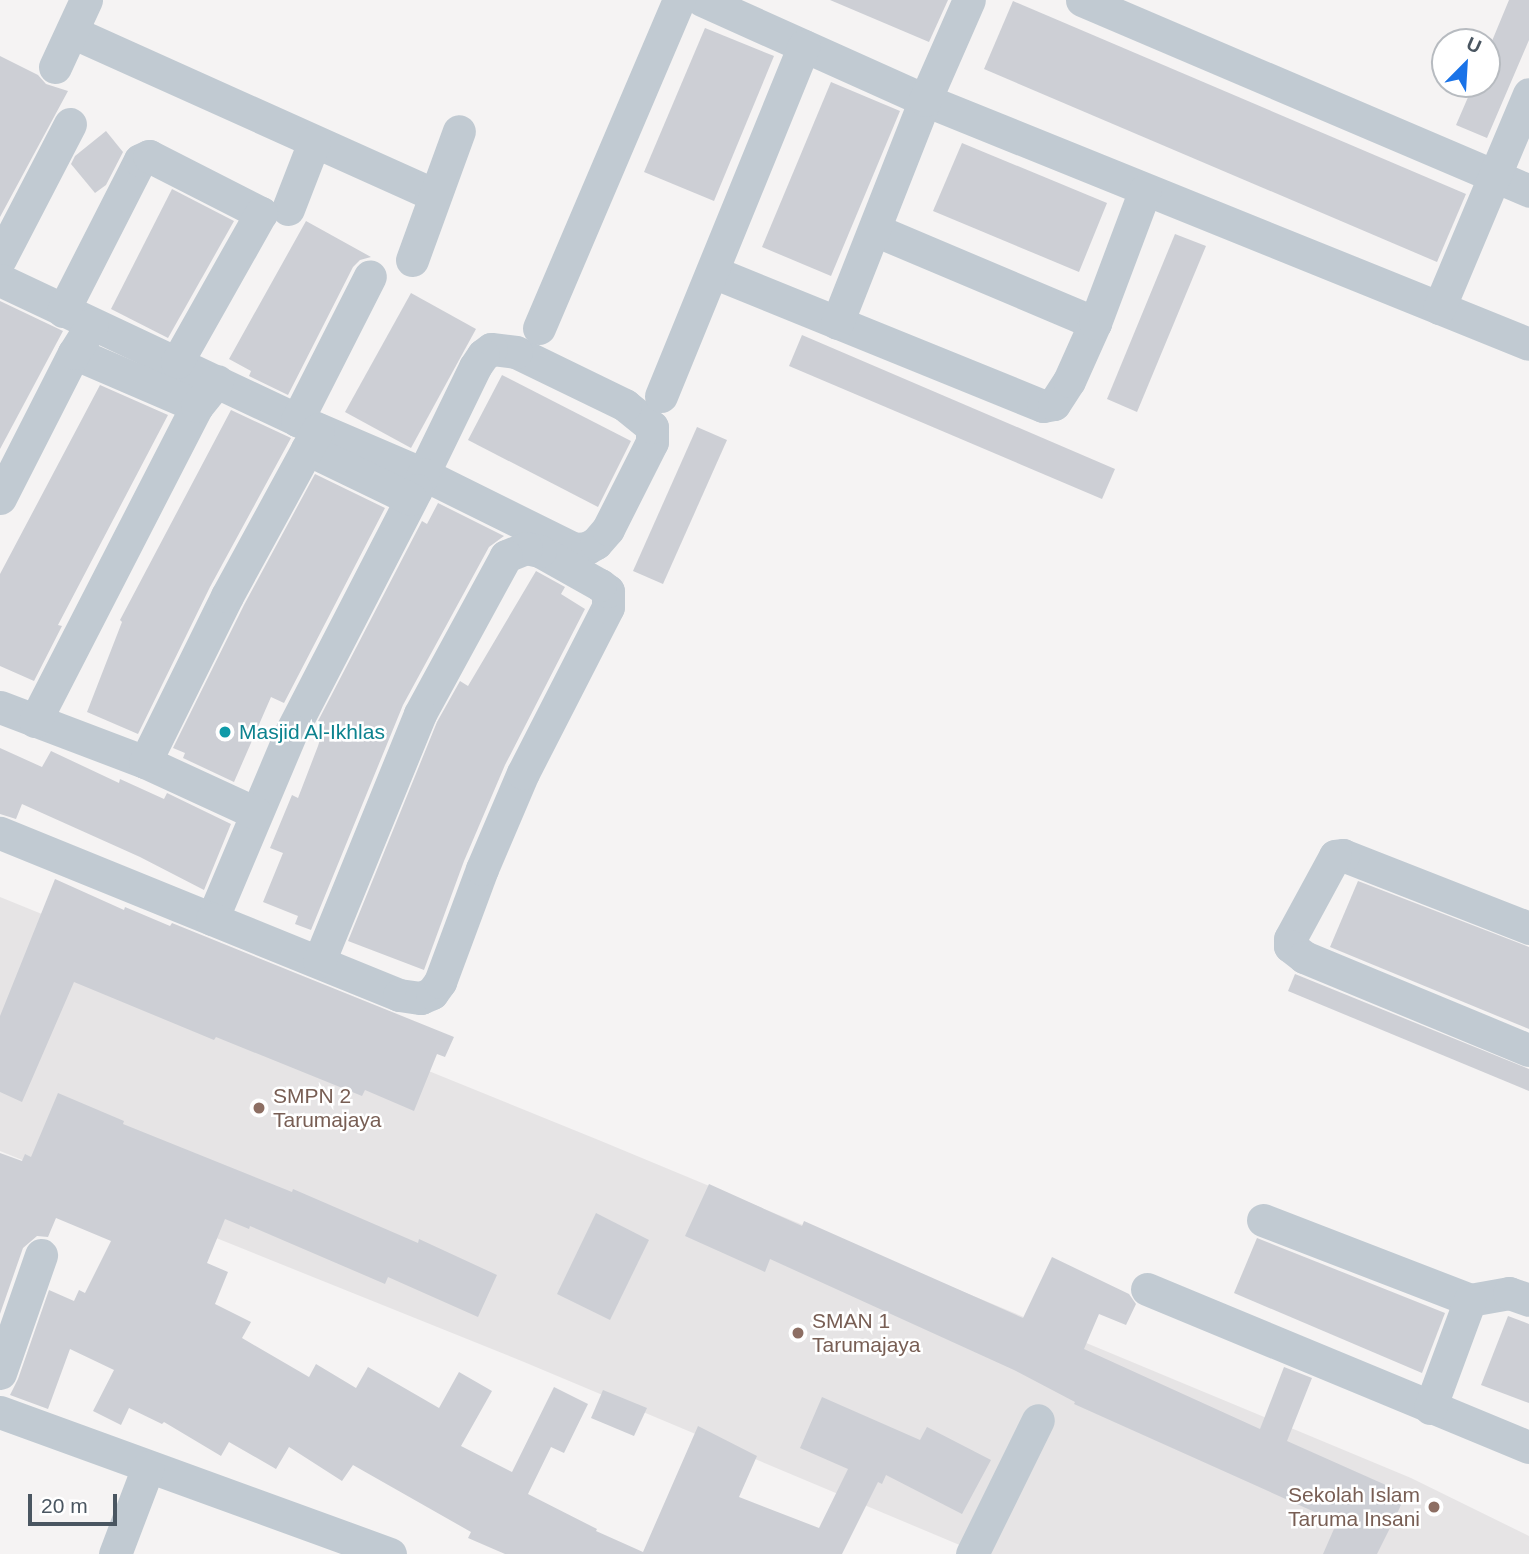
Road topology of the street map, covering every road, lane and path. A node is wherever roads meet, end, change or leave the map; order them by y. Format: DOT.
graph roads {
  1 [pos="86,0"];
  2 [pos="679,0"];
  3 [pos="702,0"];
  4 [pos="969,0"];
  5 [pos="1082,0"];
  6 [pos="72,32"];
  7 [pos="804,46"];
  8 [pos="55,67"];
  9 [pos="1529,94"];
  10 [pos="925,100"];
  11 [pos="70,124"];
  12 [pos="459,131"];
  13 [pos="314,142"];
  14 [pos="1493,174"];
  15 [pos="1145,190"];
  16 [pos="1529,191"];
  17 [pos="433,194"];
  18 [pos="288,209"];
  19 [pos="875,230"];
  20 [pos="0,259"];
  21 [pos="412,260"];
  22 [pos="713,272"];
  23 [pos="370,276"];
  24 [pos="0,280"];
  25 [pos="1439,308"];
  26 [pos="78,317"];
  27 [pos="837,323"];
  28 [pos="1095,323"];
  29 [pos="538,328"];
  30 [pos="1529,344"];
  31 [pos="74,353"];
  32 [pos="177,362"];
  33 [pos="207,394"];
  34 [pos="661,396"];
  35 [pos="308,433"];
  36 [pos="417,486"];
  37 [pos="0,498"];
  38 [pos="0,707"];
  39 [pos="34,721"];
  40 [pos="145,762"];
  41 [pos="256,813"];
  42 [pos="0,833"];
  43 [pos="212,919"];
  44 [pos="1529,928"];
  45 [pos="319,961"];
  46 [pos="1529,1050"];
  47 [pos="1263,1220"];
  48 [pos="41,1255"];
  49 [pos="1147,1289"];
  50 [pos="1471,1300"];
  51 [pos="1529,1300"];
  52 [pos="0,1373"];
  53 [pos="1430,1408"];
  54 [pos="0,1412"];
  55 [pos="1038,1420"];
  56 [pos="1529,1447"];
  57 [pos="148,1467"];
  58 [pos="115,1554"];
  59 [pos="390,1554"];
  60 [pos="972,1554"];
  1 -- 6 [label="street"];
  2 -- 29 [label="street"];
  3 -- 7 [label="street"];
  4 -- 10 [label="street"];
  5 -- 14 [label="street"];
  6 -- 8 [label="street"];
  6 -- 13 [label="street"];
  7 -- 10 [label="street"];
  7 -- 22 [label="street"];
  9 -- 14 [label="street"];
  10 -- 15 [label="street"];
  10 -- 19 [label="street"];
  11 -- 20 [label="street"];
  12 -- 17 [label="street"];
  13 -- 17 [label="street"];
  13 -- 18 [label="street"];
  14 -- 16 [label="street"];
  14 -- 25 [label="street"];
  15 -- 25 [label="street"];
  15 -- 28 [label="street"];
  17 -- 21 [label="street"];
  19 -- 27 [label="street"];
  19 -- 28 [label="street"];
  22 -- 27 [label="street"];
  22 -- 34 [label="street"];
  23 -- 35 [label="street"];
  24 -- 26 [label="street"];
  25 -- 30 [label="street"];
  26 -- 31 [label="street"];
  26 -- 32 [label="street"];
  26 -- 32 [label="street"];
  27 -- 28 [label="street"];
  31 -- 33 [label="street"];
  31 -- 37 [label="street"];
  32 -- 33 [label="street"];
  33 -- 35 [label="street"];
  33 -- 39 [label="street"];
  35 -- 36 [label="street"];
  35 -- 40 [label="street"];
  36 -- 36 [label="street"];
  36 -- 41 [label="street"];
  38 -- 39 [label="street"];
  39 -- 40 [label="street"];
  40 -- 41 [label="street"];
  41 -- 43 [label="street"];
  42 -- 43 [label="street"];
  43 -- 45 [label="street"];
  44 -- 46 [label="street"];
  45 -- 45 [label="street"];
  47 -- 50 [label="street"];
  48 -- 52 [label="street"];
  49 -- 53 [label="street"];
  50 -- 51 [label="street"];
  50 -- 53 [label="street"];
  53 -- 56 [label="street"];
  54 -- 57 [label="street"];
  55 -- 60 [label="street"];
  57 -- 58 [label="street"];
  57 -- 59 [label="street"];
}
